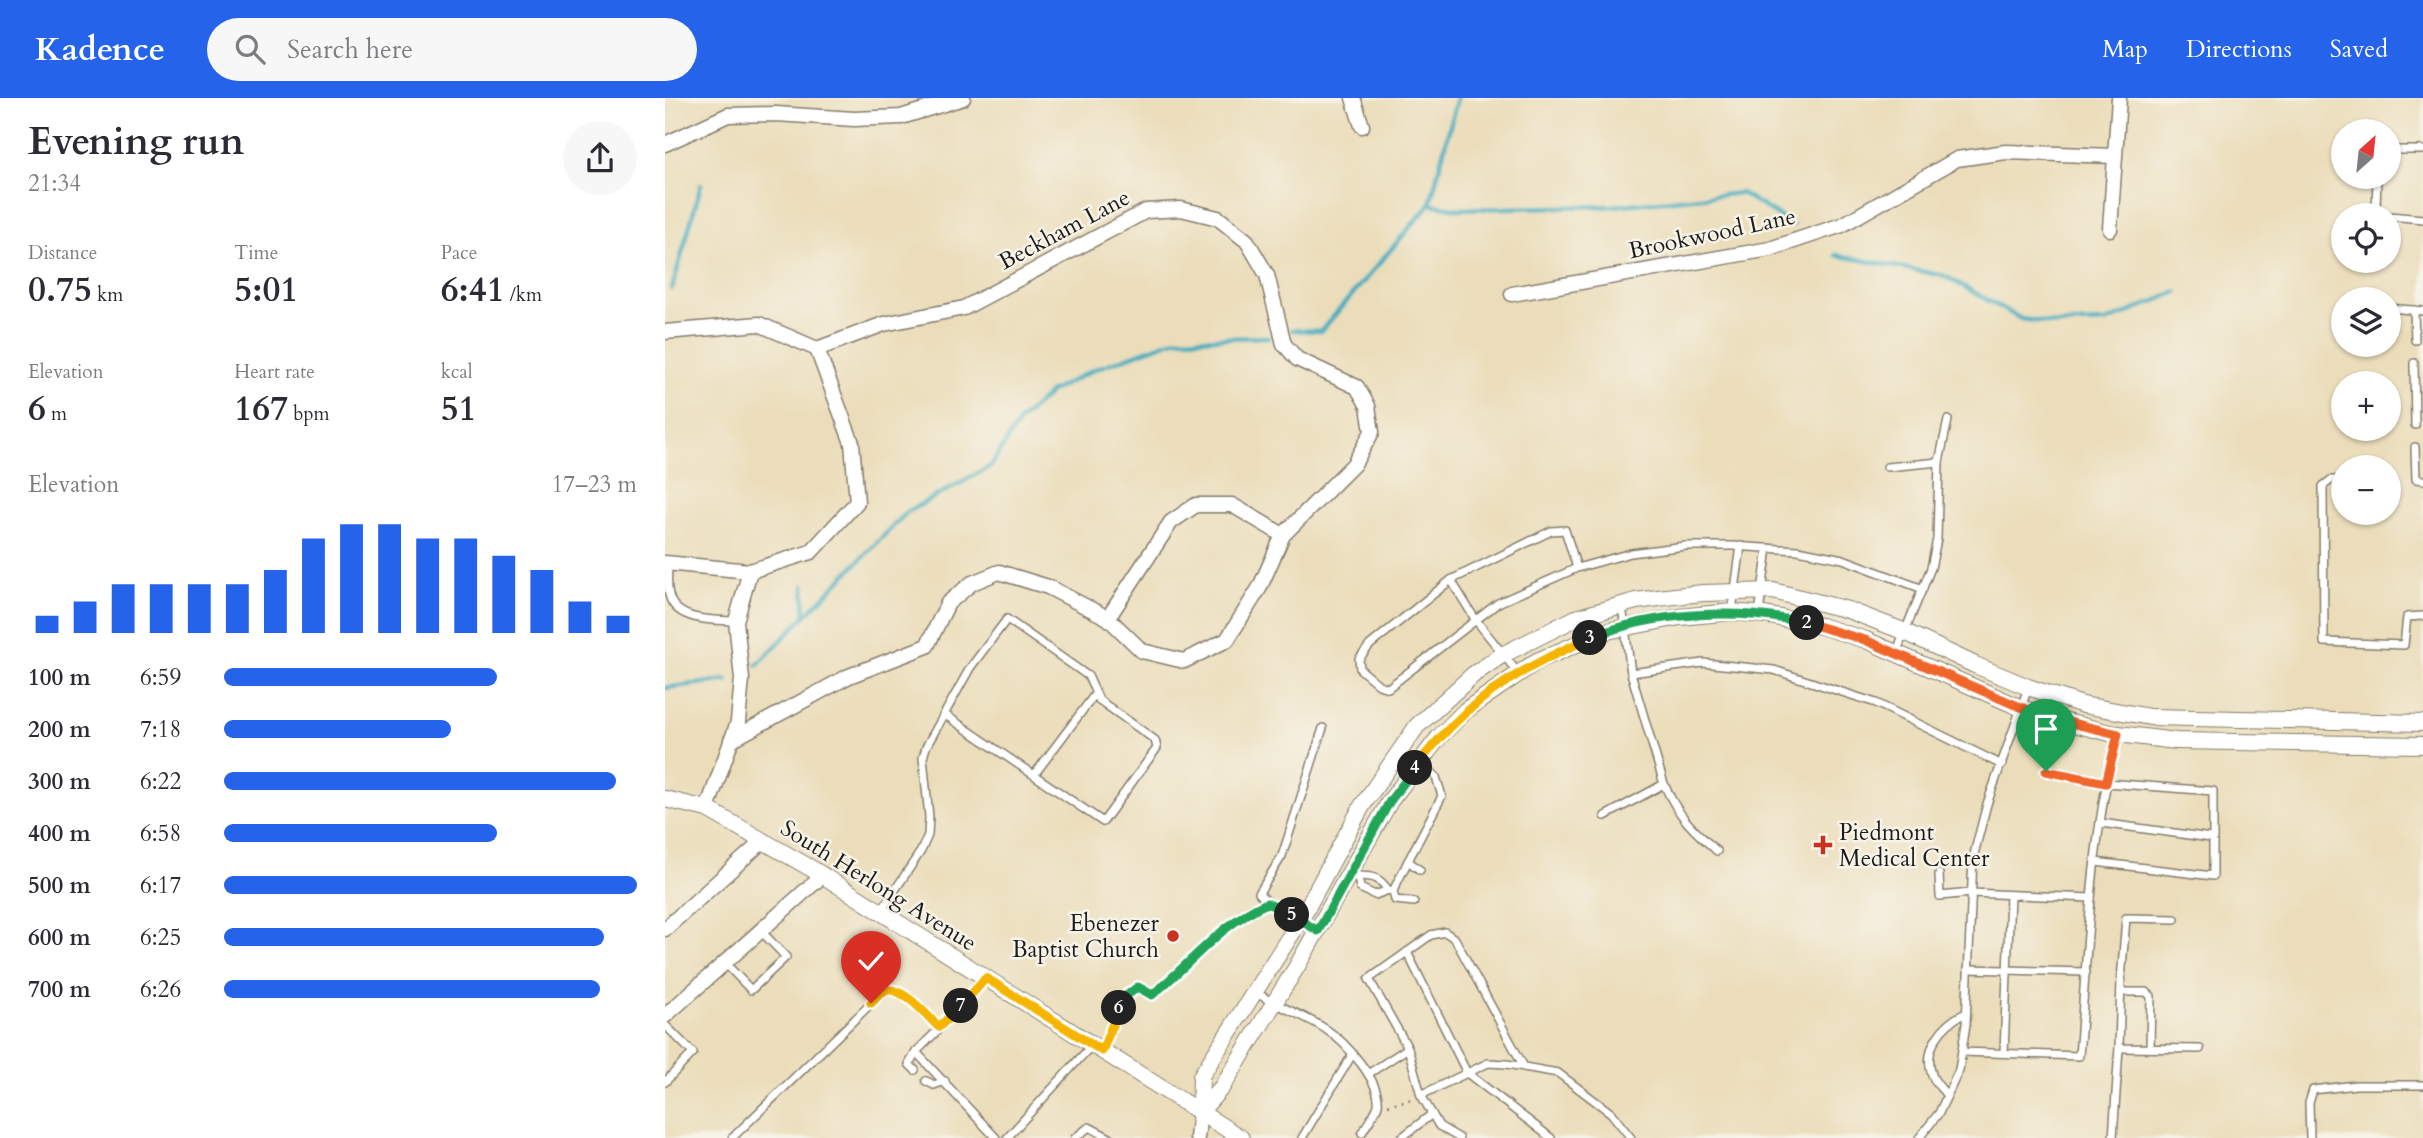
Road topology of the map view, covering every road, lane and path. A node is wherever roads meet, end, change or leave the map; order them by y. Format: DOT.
graph roads {
  1 [pos="963,98"];
  2 [pos="1353,98"];
  3 [pos="2119,98"];
  4 [pos="1362,126"];
  5 [pos="665,144"];
  6 [pos="2401,150"];
  7 [pos="2423,150"];
  8 [pos="2113,156"];
  9 [pos="2401,217"];
  10 [pos="2423,219"];
  11 [pos="2110,229"];
  12 [pos="1512,294"];
  13 [pos="2401,309"];
  14 [pos="2414,310"];
  15 [pos="2423,311"];
  16 [pos="665,332"];
  17 [pos="2415,340"];
  18 [pos="817,349"];
  19 [pos="2414,363"];
  20 [pos="1948,420"];
  21 [pos="2416,425"];
  22 [pos="2415,447"];
  23 [pos="1939,462"];
  24 [pos="1887,467"];
  25 [pos="2331,480"];
  26 [pos="2423,480"];
  27 [pos="1283,535"];
  28 [pos="1741,546"];
  29 [pos="1768,548"];
  30 [pos="666,564"];
  31 [pos="1577,568"];
  32 [pos="750,571"];
  33 [pos="1451,580"];
  34 [pos="1923,589"];
  35 [pos="1762,591"];
  36 [pos="1733,592"];
  37 [pos="1622,606"];
  38 [pos="1732,612"];
  39 [pos="1759,614"];
  40 [pos="2423,617"];
  41 [pos="1108,618"];
  42 [pos="1475,619"];
  43 [pos="736,621"];
  44 [pos="1624,627"];
  45 [pos="1903,631"];
  46 [pos="1895,653"];
  47 [pos="1502,655"];
  48 [pos="1518,673"];
  49 [pos="1631,673"];
  50 [pos="2028,687"];
  51 [pos="1095,694"];
  52 [pos="2021,708"];
  53 [pos="944,714"];
  54 [pos="2277,721"];
  55 [pos="2423,723"];
  56 [pos="1323,728"];
  57 [pos="2118,734"];
  58 [pos="731,740"];
  59 [pos="2277,743"];
  60 [pos="2423,744"];
  61 [pos="1421,760"];
  62 [pos="2001,765"];
  63 [pos="2046,771"];
  64 [pos="1034,775"];
  65 [pos="2106,783"];
  66 [pos="1664,784"];
  67 [pos="665,799"];
  68 [pos="707,809"];
  69 [pos="1605,816"];
  70 [pos="2101,823"];
  71 [pos="2211,838"];
  72 [pos="763,841"];
  73 [pos="1717,851"];
  74 [pos="1408,861"];
  75 [pos="2095,862"];
  76 [pos="1420,870"];
  77 [pos="1939,874"];
  78 [pos="823,875"];
  79 [pos="1353,875"];
  80 [pos="1391,890"];
  81 [pos="1971,893"];
  82 [pos="2010,895"];
  83 [pos="2091,898"];
  84 [pos="1414,902"];
  85 [pos="1267,903"];
  86 [pos="881,912"];
  87 [pos="1301,919"];
  88 [pos="2175,919"];
  89 [pos="665,929"];
  90 [pos="760,929"];
  91 [pos="1318,931"];
  92 [pos="1407,952"];
  93 [pos="724,962"];
  94 [pos="1968,969"];
  95 [pos="2008,969"];
  96 [pos="2086,972"];
  97 [pos="986,978"];
  98 [pos="1255,992"];
  99 [pos="2121,992"];
  100 [pos="1274,1004"];
  101 [pos="1966,1013"];
  102 [pos="665,1016"];
  103 [pos="665,1024"];
  104 [pos="939,1027"];
  105 [pos="1097,1048"];
  106 [pos="1408,1048"];
  107 [pos="2119,1048"];
  108 [pos="2150,1048"];
  109 [pos="2200,1049"];
  110 [pos="916,1052"];
  111 [pos="1962,1052"];
  112 [pos="2004,1053"];
  113 [pos="1352,1055"];
  114 [pos="1524,1067"];
  115 [pos="915,1070"];
  116 [pos="1467,1073"];
  117 [pos="1368,1074"];
  118 [pos="926,1081"];
  119 [pos="945,1081"];
  120 [pos="665,1082"];
  121 [pos="2423,1086"];
  122 [pos="1421,1095"];
  123 [pos="1947,1096"];
  124 [pos="1378,1105"];
  125 [pos="1200,1112"];
  126 [pos="1432,1114"];
  127 [pos="1362,1133"];
  128 [pos="732,1138"];
  129 [pos="996,1138"];
  130 [pos="1007,1138"];
  131 [pos="1075,1138"];
  132 [pos="1110,1138"];
  133 [pos="1197,1138"];
  134 [pos="1241,1138"];
  135 [pos="1303,1138"];
  136 [pos="1401,1138"];
  137 [pos="1459,1138"];
  138 [pos="1551,1138"];
  139 [pos="1631,1138"];
  140 [pos="1919,1138"];
  141 [pos="2113,1138"];
  142 [pos="2310,1138"];
  1 -- 5 [label="street"];
  2 -- 4 [label="street"];
  3 -- 8 [label="street"];
  6 -- 7 [label="lane"];
  8 -- 11 [label="street"];
  8 -- 12 [label="street, Brookwood Lane"];
  9 -- 10 [label="lane"];
  13 -- 14 [label="lane"];
  14 -- 15 [label="lane"];
  14 -- 17 [label="lane"];
  16 -- 18 [label="street"];
  18 -- 27 [label="street, Beckham Lane"];
  18 -- 32 [label="street"];
  19 -- 21 [label="lane"];
  20 -- 23 [label="lane"];
  22 -- 26 [label="lane"];
  23 -- 24 [label="lane"];
  23 -- 34 [label="lane"];
  25 -- 40 [label="lane"];
  27 -- 41 [label="street"];
  27 -- 41 [label="street, Beckham Lane"];
  28 -- 29 [label="lane"];
  28 -- 31 [label="lane"];
  28 -- 36 [label="lane"];
  29 -- 34 [label="lane"];
  29 -- 35 [label="lane"];
  30 -- 32 [label="street"];
  30 -- 43 [label="lane"];
  31 -- 33 [label="lane"];
  31 -- 42 [label="lane"];
  32 -- 43 [label="street"];
  33 -- 42 [label="lane"];
  33 -- 42 [label="lane"];
  34 -- 45 [label="lane"];
  35 -- 36 [label="street"];
  35 -- 39 [label="lane"];
  35 -- 45 [label="street"];
  36 -- 37 [label="street"];
  36 -- 38 [label="lane"];
  37 -- 44 [label="lane"];
  37 -- 47 [label="street"];
  38 -- 39 [label="street"];
  38 -- 44 [label="street"];
  39 -- 46 [label="street"];
  41 -- 58 [label="street, Beckham Lane"];
  42 -- 47 [label="lane"];
  43 -- 58 [label="street"];
  44 -- 48 [label="street"];
  44 -- 49 [label="lane"];
  45 -- 46 [label="lane"];
  45 -- 50 [label="street"];
  46 -- 52 [label="street"];
  47 -- 48 [label="lane"];
  47 -- 87 [label="street"];
  48 -- 61 [label="street"];
  49 -- 62 [label="lane"];
  49 -- 66 [label="lane"];
  50 -- 52 [label="lane"];
  50 -- 54 [label="street"];
  51 -- 53 [label="lane"];
  51 -- 64 [label="lane"];
  51 -- 64 [label="lane"];
  52 -- 57 [label="street"];
  52 -- 62 [label="lane"];
  53 -- 64 [label="lane"];
  53 -- 86 [label="lane"];
  54 -- 55 [label="street"];
  54 -- 59 [label="street"];
  56 -- 85 [label="lane"];
  57 -- 59 [label="street"];
  57 -- 65 [label="lane"];
  58 -- 68 [label="street"];
  59 -- 60 [label="street"];
  61 -- 74 [label="lane"];
  61 -- 79 [label="street"];
  62 -- 81 [label="lane"];
  63 -- 65 [label="lane"];
  65 -- 70 [label="lane"];
  65 -- 71 [label="lane"];
  66 -- 69 [label="lane"];
  66 -- 73 [label="lane"];
  67 -- 68 [label="street, South Herlong Avenue"];
  68 -- 72 [label="street, South Herlong Avenue"];
  70 -- 71 [label="lane"];
  70 -- 75 [label="lane"];
  71 -- 75 [label="lane"];
  72 -- 78 [label="street, South Herlong Avenue"];
  72 -- 89 [label="street"];
  74 -- 76 [label="lane"];
  74 -- 80 [label="lane"];
  75 -- 83 [label="lane"];
  77 -- 81 [label="lane"];
  78 -- 86 [label="street, South Herlong Avenue"];
  78 -- 90 [label="street"];
  79 -- 80 [label="lane"];
  79 -- 80 [label="lane"];
  79 -- 91 [label="street"];
  80 -- 84 [label="lane"];
  81 -- 82 [label="lane"];
  81 -- 94 [label="lane"];
  82 -- 83 [label="lane"];
  82 -- 95 [label="lane"];
  83 -- 96 [label="lane"];
  85 -- 87 [label="lane"];
  85 -- 105 [label="lane"];
  86 -- 97 [label="street, South Herlong Avenue"];
  87 -- 91 [label="lane"];
  87 -- 98 [label="street"];
  88 -- 99 [label="lane"];
  90 -- 93 [label="street"];
  90 -- 93 [label="lane"];
  91 -- 100 [label="street"];
  92 -- 106 [label="lane"];
  92 -- 114 [label="lane"];
  92 -- 116 [label="lane"];
  93 -- 102 [label="street"];
  94 -- 95 [label="lane"];
  94 -- 101 [label="lane"];
  95 -- 96 [label="lane"];
  95 -- 112 [label="lane"];
  96 -- 112 [label="lane"];
  97 -- 104 [label="lane"];
  97 -- 105 [label="street, South Herlong Avenue"];
  98 -- 100 [label="lane"];
  98 -- 125 [label="street"];
  99 -- 107 [label="lane"];
  99 -- 108 [label="lane"];
  100 -- 113 [label="lane"];
  100 -- 125 [label="street"];
  101 -- 111 [label="lane"];
  101 -- 123 [label="lane"];
  103 -- 120 [label="lane"];
  104 -- 110 [label="lane"];
  104 -- 128 [label="lane"];
  105 -- 125 [label="street, South Herlong Avenue"];
  105 -- 130 [label="lane"];
  106 -- 117 [label="lane"];
  106 -- 122 [label="lane"];
  107 -- 108 [label="lane"];
  107 -- 141 [label="lane"];
  108 -- 109 [label="lane"];
  110 -- 115 [label="lane"];
  110 -- 119 [label="lane"];
  111 -- 112 [label="lane"];
  111 -- 123 [label="lane"];
  113 -- 117 [label="lane"];
  113 -- 135 [label="lane"];
  114 -- 116 [label="lane"];
  114 -- 139 [label="lane"];
  116 -- 122 [label="lane"];
  116 -- 138 [label="lane"];
  117 -- 124 [label="lane"];
  118 -- 119 [label="lane"];
  119 -- 129 [label="lane"];
  121 -- 142 [label="lane"];
  122 -- 124 [label="path"];
  122 -- 126 [label="lane"];
  123 -- 140 [label="lane"];
  124 -- 127 [label="lane"];
  125 -- 133 [label="street"];
  125 -- 134 [label="street, South Herlong Avenue"];
  126 -- 136 [label="lane"];
  126 -- 137 [label="lane"];
  131 -- 132 [label="lane"];
}
